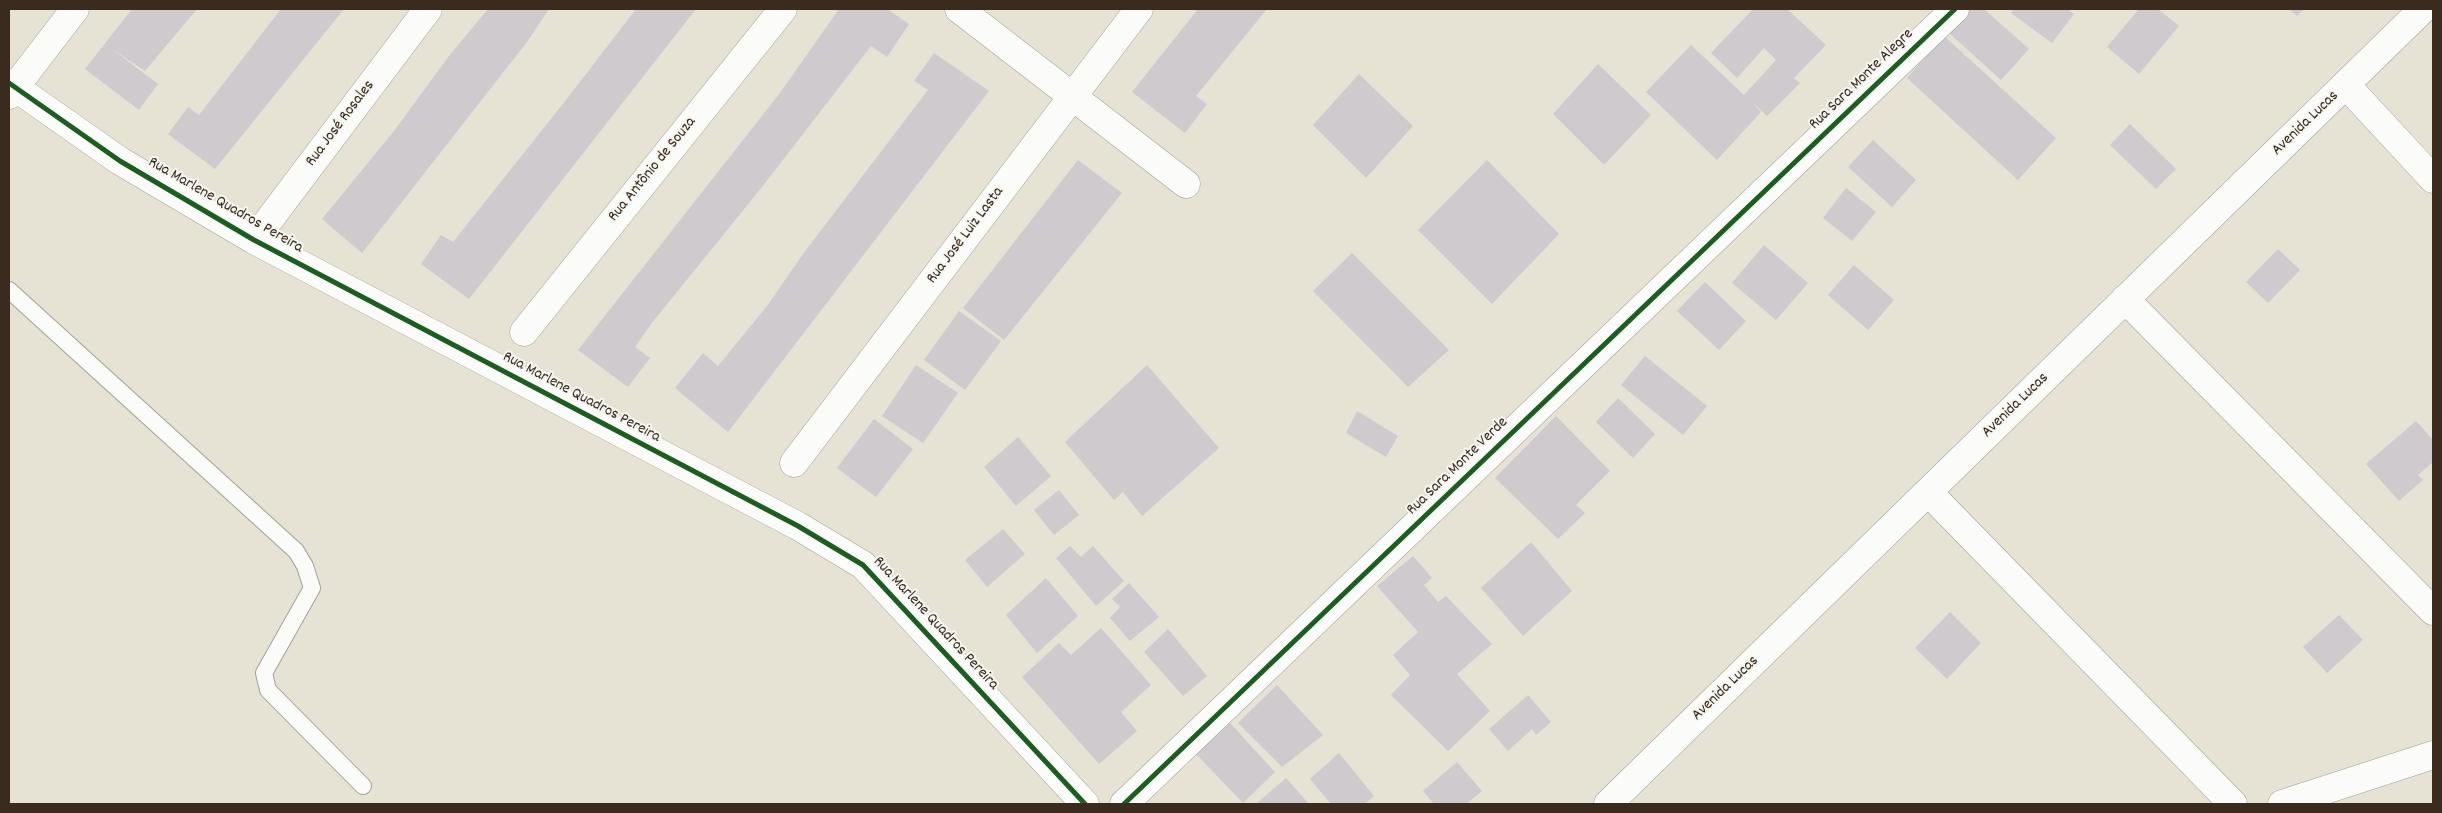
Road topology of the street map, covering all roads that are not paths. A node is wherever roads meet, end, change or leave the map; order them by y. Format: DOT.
graph roads {
  1 [pos="75,9"];
  2 [pos="428,9"];
  3 [pos="783,9"];
  4 [pos="959,9"];
  5 [pos="1139,9"];
  6 [pos="1955,9"];
  7 [pos="2424,9"];
  8 [pos="2346,85"];
  9 [pos="11,89"];
  10 [pos="1072,96"];
  11 [pos="1809,148"];
  12 [pos="2433,179"];
  13 [pos="1186,184"];
  14 [pos="254,240"];
  15 [pos="9,290"];
  16 [pos="2126,299"];
  17 [pos="524,332"];
  18 [pos="794,463"];
  19 [pos="1928,492"];
  20 [pos="2433,611"];
  21 [pos="2433,755"];
  22 [pos="364,786"];
  23 [pos="1085,804"];
  24 [pos="1124,804"];
  25 [pos="1608,804"];
  26 [pos="2233,804"];
  27 [pos="2282,804"];
  1 -- 9 [label="street"];
  2 -- 14 [label="street, Rua José Rosales"];
  3 -- 17 [label="street, Rua Antônio de Souza"];
  4 -- 10 [label="street"];
  5 -- 10 [label="street, Rua José Luiz Lasta"];
  6 -- 11 [label="street, Rua Sara Monte Alegre"];
  7 -- 8 [label="street, Avenida Lucas"];
  8 -- 12 [label="street"];
  8 -- 16 [label="street, Avenida Lucas"];
  9 -- 14 [label="street, Rua Marlene Quadros Pereira"];
  10 -- 13 [label="street"];
  10 -- 18 [label="street, Rua José Luiz Lasta"];
  11 -- 24 [label="street, Rua Sara Monte Verde"];
  14 -- 23 [label="street, Rua Marlene Quadros Pereira"];
  15 -- 22 [label="lane"];
  16 -- 19 [label="street, Avenida Lucas"];
  16 -- 20 [label="street"];
  19 -- 25 [label="street, Avenida Lucas"];
  19 -- 26 [label="street"];
  21 -- 27 [label="street"];
}
